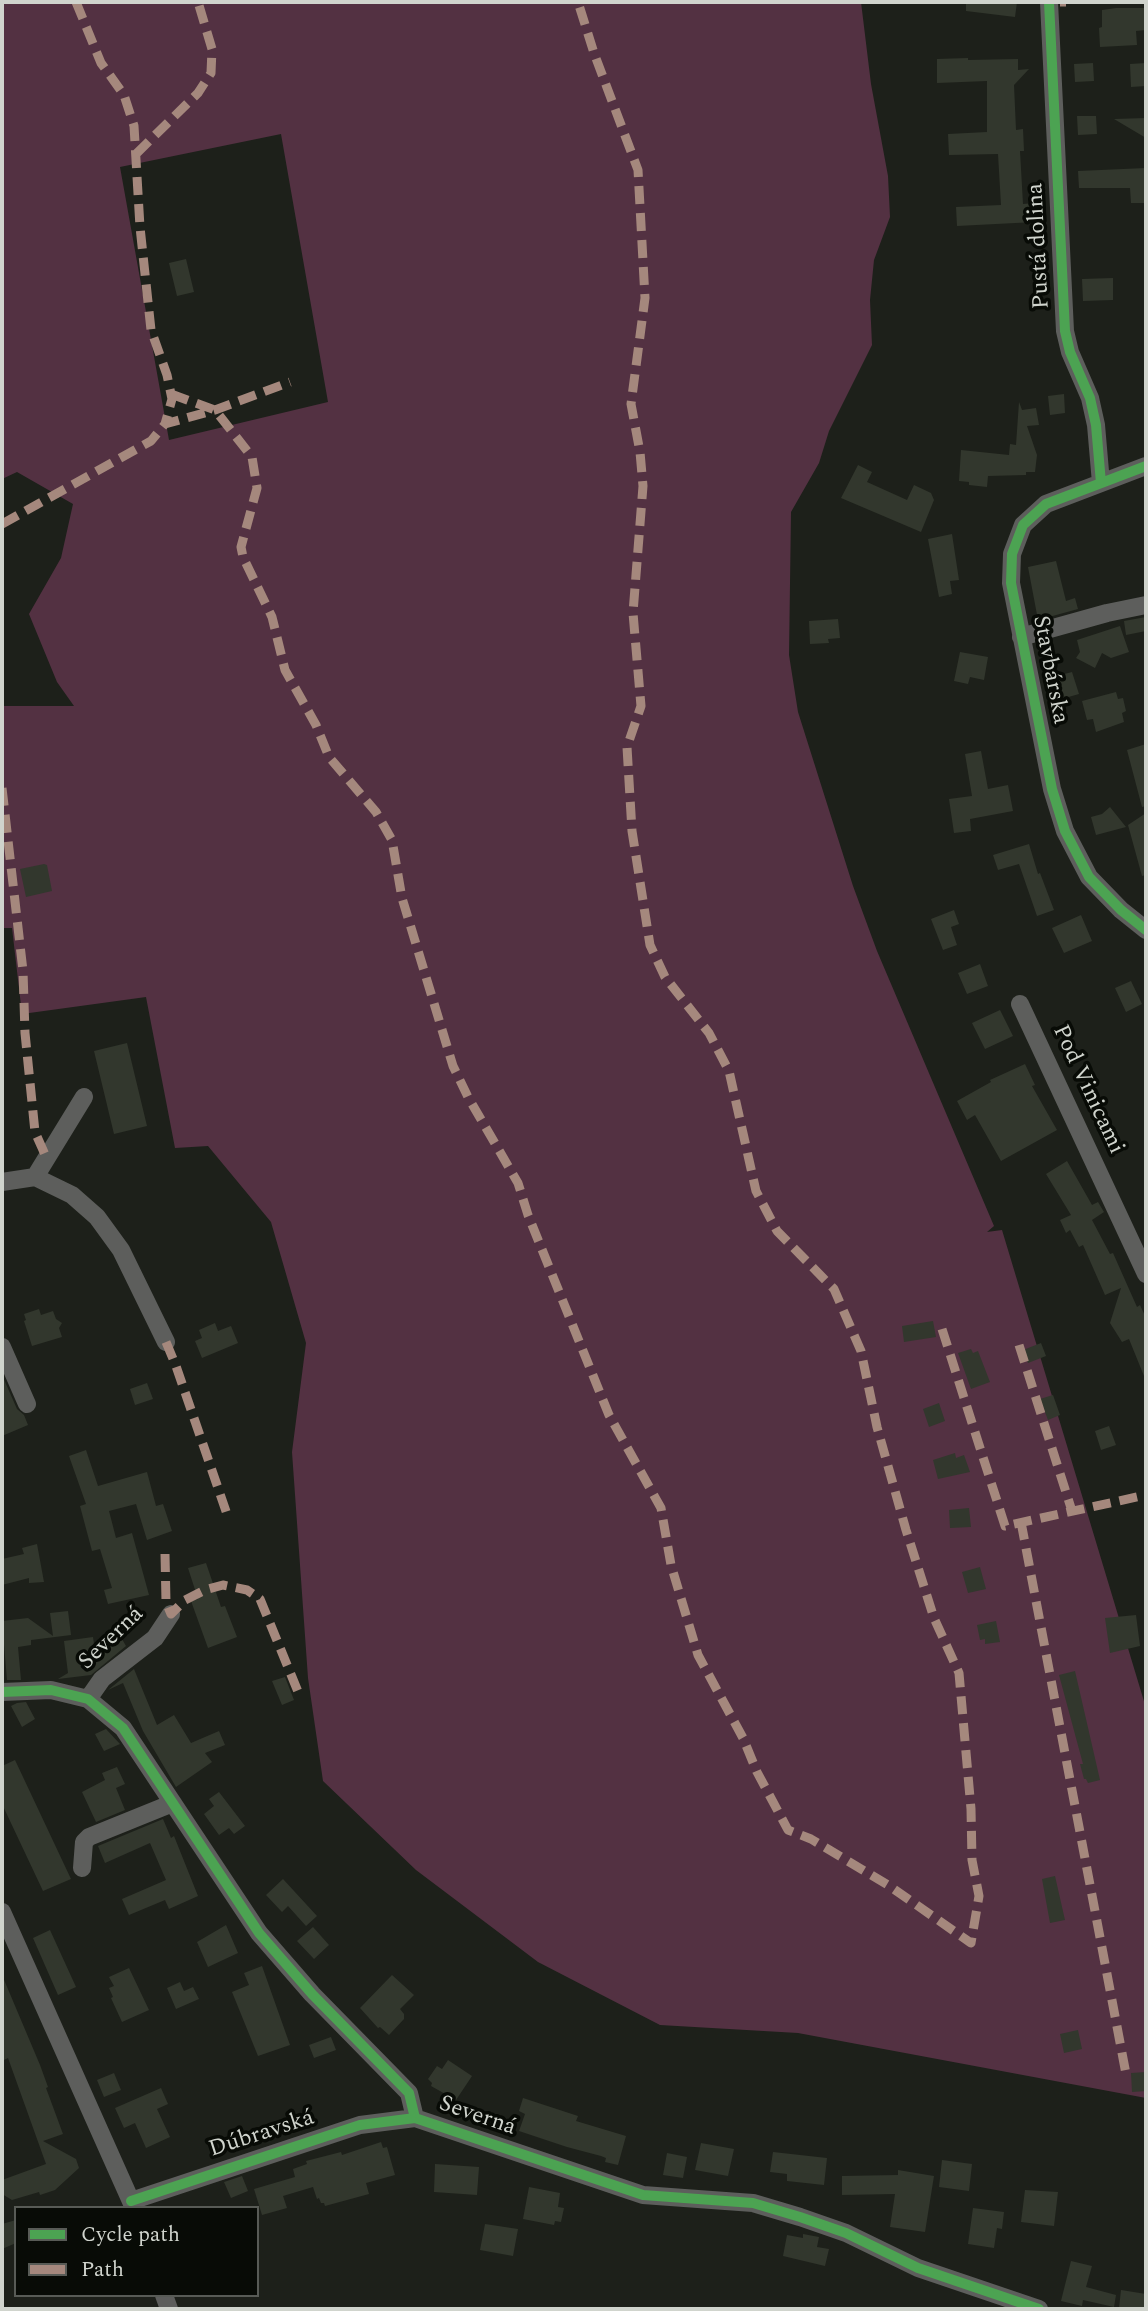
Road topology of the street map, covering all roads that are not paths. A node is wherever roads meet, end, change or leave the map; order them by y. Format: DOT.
graph roads {
  1 [pos="1049,2"];
  2 [pos="1146,466"];
  3 [pos="1101,483"];
  4 [pos="1146,605"];
  5 [pos="1021,637"];
  6 [pos="1146,929"];
  7 [pos="1020,1004"];
  8 [pos="84,1097"];
  9 [pos="35,1177"];
  10 [pos="2,1182"];
  11 [pos="1146,1274"];
  12 [pos="166,1342"];
  13 [pos="2,1347"];
  14 [pos="27,1404"];
  15 [pos="171,1614"];
  16 [pos="2,1692"];
  17 [pos="88,1699"];
  18 [pos="173,1803"];
  19 [pos="82,1868"];
  20 [pos="2,1912"];
  21 [pos="415,2118"];
  22 [pos="133,2204"];
  23 [pos="1039,2309"];
  1 -- 3 [label="street, Pustá dolina"];
  2 -- 3 [label="street, Stavbárska"];
  3 -- 5 [label="street, Stavbárska"];
  4 -- 5 [label="street, Stavbárska"];
  5 -- 6 [label="street, Stavbárska"];
  7 -- 11 [label="street, Pod Vinicami"];
  8 -- 9 [label="street"];
  9 -- 10 [label="street"];
  9 -- 12 [label="street"];
  13 -- 14 [label="street"];
  15 -- 17 [label="street, Severná"];
  16 -- 17 [label="street, Severná"];
  17 -- 18 [label="street, Severná"];
  18 -- 19 [label="street"];
  18 -- 21 [label="street, Severná"];
  20 -- 22 [label="street, Dúbravská"];
  21 -- 22 [label="street, Dúbravská"];
  21 -- 23 [label="street, Severná"];
}
